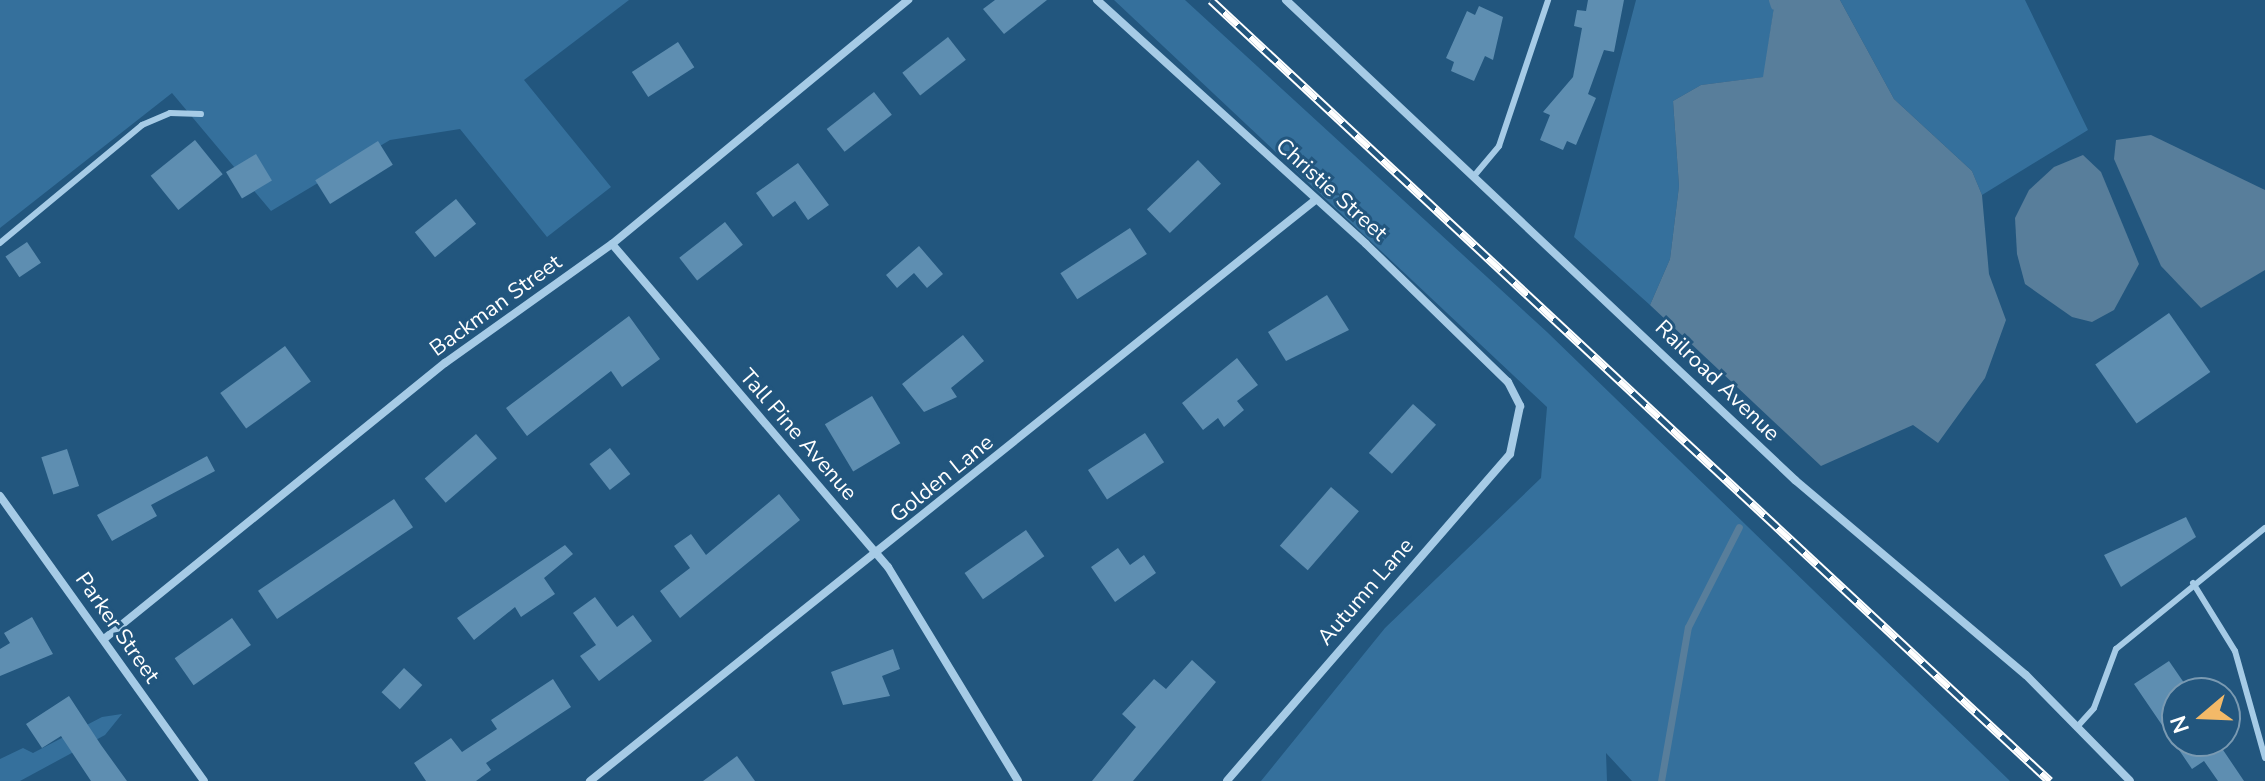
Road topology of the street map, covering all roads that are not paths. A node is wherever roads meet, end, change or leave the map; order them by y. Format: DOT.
graph roads {
  1 [pos="908,0"];
  2 [pos="1097,0"];
  3 [pos="1286,0"];
  4 [pos="1548,0"];
  5 [pos="201,114"];
  6 [pos="1474,176"];
  7 [pos="1314,201"];
  8 [pos="0,243"];
  9 [pos="612,244"];
  10 [pos="1522,420"];
  11 [pos="0,496"];
  12 [pos="2265,528"];
  13 [pos="878,555"];
  14 [pos="2193,583"];
  15 [pos="104,639"];
  16 [pos="2077,727"];
  17 [pos="2265,758"];
  18 [pos="204,781"];
  19 [pos="590,781"];
  20 [pos="1018,781"];
  21 [pos="1227,781"];
  22 [pos="2130,781"];
  1 -- 9 [label="street, Backman Street"];
  2 -- 7 [label="street, Christie Street"];
  3 -- 6 [label="street, Railroad Avenue"];
  4 -- 6 [label="lane"];
  5 -- 8 [label="lane"];
  6 -- 16 [label="street, Railroad Avenue"];
  7 -- 10 [label="street, Christie Street"];
  7 -- 13 [label="street, Golden Lane"];
  9 -- 13 [label="street, Tall Pine Avenue"];
  9 -- 15 [label="street, Backman Street"];
  10 -- 21 [label="street, Autumn Lane"];
  11 -- 15 [label="street, Parker Street"];
  12 -- 14 [label="lane"];
  13 -- 19 [label="street, Golden Lane"];
  13 -- 20 [label="street, Tall Pine Avenue"];
  14 -- 16 [label="lane"];
  14 -- 17 [label="lane"];
  15 -- 18 [label="street, Parker Street"];
  16 -- 22 [label="street, Railroad Avenue"];
}
